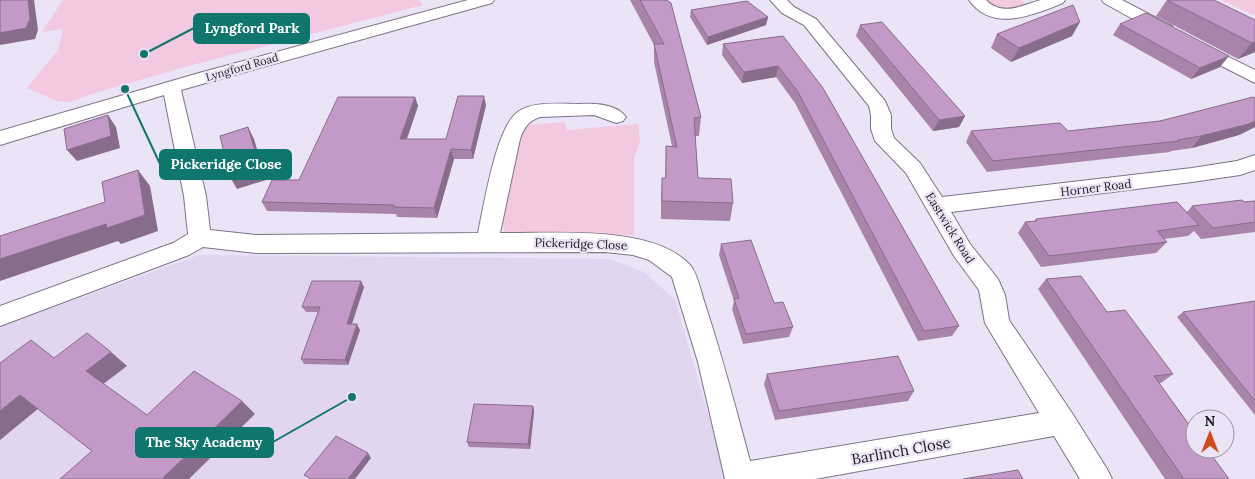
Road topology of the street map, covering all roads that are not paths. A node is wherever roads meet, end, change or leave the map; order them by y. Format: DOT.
graph roads {
  1 [pos="486,0"];
  2 [pos="778,0"];
  3 [pos="977,0"];
  4 [pos="1057,0"];
  5 [pos="1110,0"];
  6 [pos="1255,77"];
  7 [pos="171,87"];
  8 [pos="616,117"];
  9 [pos="0,138"];
  10 [pos="1250,170"];
  11 [pos="936,206"];
  12 [pos="200,238"];
  13 [pos="487,242"];
  14 [pos="670,263"];
  15 [pos="0,316"];
  16 [pos="1062,422"];
  17 [pos="740,478"];
  18 [pos="1097,479"];
  1 -- 7 [label="street, Lyngford Road"];
  2 -- 11 [label="street, Eastwick Road"];
  3 -- 4 [label="street"];
  5 -- 6 [label="street"];
  7 -- 9 [label="street, Lyngford Road"];
  7 -- 12 [label="street"];
  8 -- 13 [label="street"];
  10 -- 11 [label="street, Horner Road"];
  11 -- 16 [label="street, Eastwick Road"];
  12 -- 13 [label="street, Pickeridge Close"];
  12 -- 15 [label="street"];
  13 -- 14 [label="street, Pickeridge Close"];
  14 -- 17 [label="street, Barlinch Close"];
  16 -- 17 [label="street, Barlinch Close"];
  16 -- 18 [label="street, Eastwick Road"];
}
